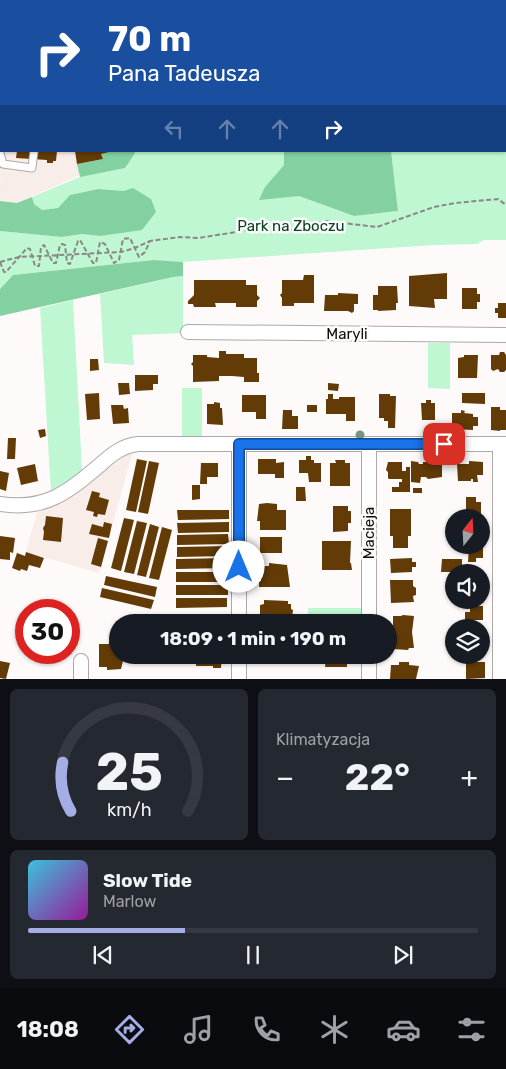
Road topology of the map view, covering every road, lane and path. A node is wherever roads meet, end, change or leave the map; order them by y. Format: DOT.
graph roads {
  1 [pos="34,152"];
  2 [pos="0,153"];
  3 [pos="506,205"];
  4 [pos="150,241"];
  5 [pos="135,248"];
  6 [pos="120,252"];
  7 [pos="109,253"];
  8 [pos="59,254"];
  9 [pos="66,254"];
  10 [pos="74,254"];
  11 [pos="88,254"];
  12 [pos="98,254"];
  13 [pos="49,255"];
  14 [pos="40,256"];
  15 [pos="19,257"];
  16 [pos="32,257"];
  17 [pos="0,262"];
  18 [pos="188,332"];
  19 [pos="506,335"];
  20 [pos="239,444"];
  21 [pos="369,444"];
  22 [pos="503,444"];
  23 [pos="0,504"];
  24 [pos="239,614"];
  25 [pos="369,614"];
  26 [pos="81,661"];
  27 [pos="239,664"];
  28 [pos="370,664"];
  29 [pos="81,679"];
  30 [pos="239,679"];
  31 [pos="370,679"];
  32 [pos="500,679"];
  1 -- 2 [label="lane"];
  3 -- 4 [label="path"];
  4 -- 5 [label="path"];
  4 -- 5 [label="path"];
  5 -- 6 [label="path"];
  5 -- 6 [label="path"];
  6 -- 7 [label="path"];
  6 -- 7 [label="path"];
  7 -- 12 [label="path"];
  7 -- 12 [label="path"];
  8 -- 9 [label="path"];
  8 -- 9 [label="path"];
  8 -- 13 [label="path"];
  8 -- 13 [label="path"];
  9 -- 10 [label="path"];
  9 -- 10 [label="path"];
  10 -- 11 [label="path"];
  10 -- 11 [label="path"];
  11 -- 12 [label="path"];
  11 -- 12 [label="path"];
  13 -- 14 [label="path"];
  13 -- 14 [label="path"];
  14 -- 16 [label="path"];
  14 -- 16 [label="path"];
  15 -- 16 [label="path"];
  15 -- 16 [label="path"];
  15 -- 17 [label="path"];
  15 -- 17 [label="path"];
  18 -- 19 [label="street, Maryli"];
  20 -- 21 [label="street"];
  20 -- 23 [label="street"];
  20 -- 24 [label="street"];
  21 -- 22 [label="street"];
  21 -- 25 [label="street, Macieja"];
  22 -- 32 [label="street"];
  26 -- 29 [label="street"];
  27 -- 30 [label="street"];
  28 -- 31 [label="street"];
}
